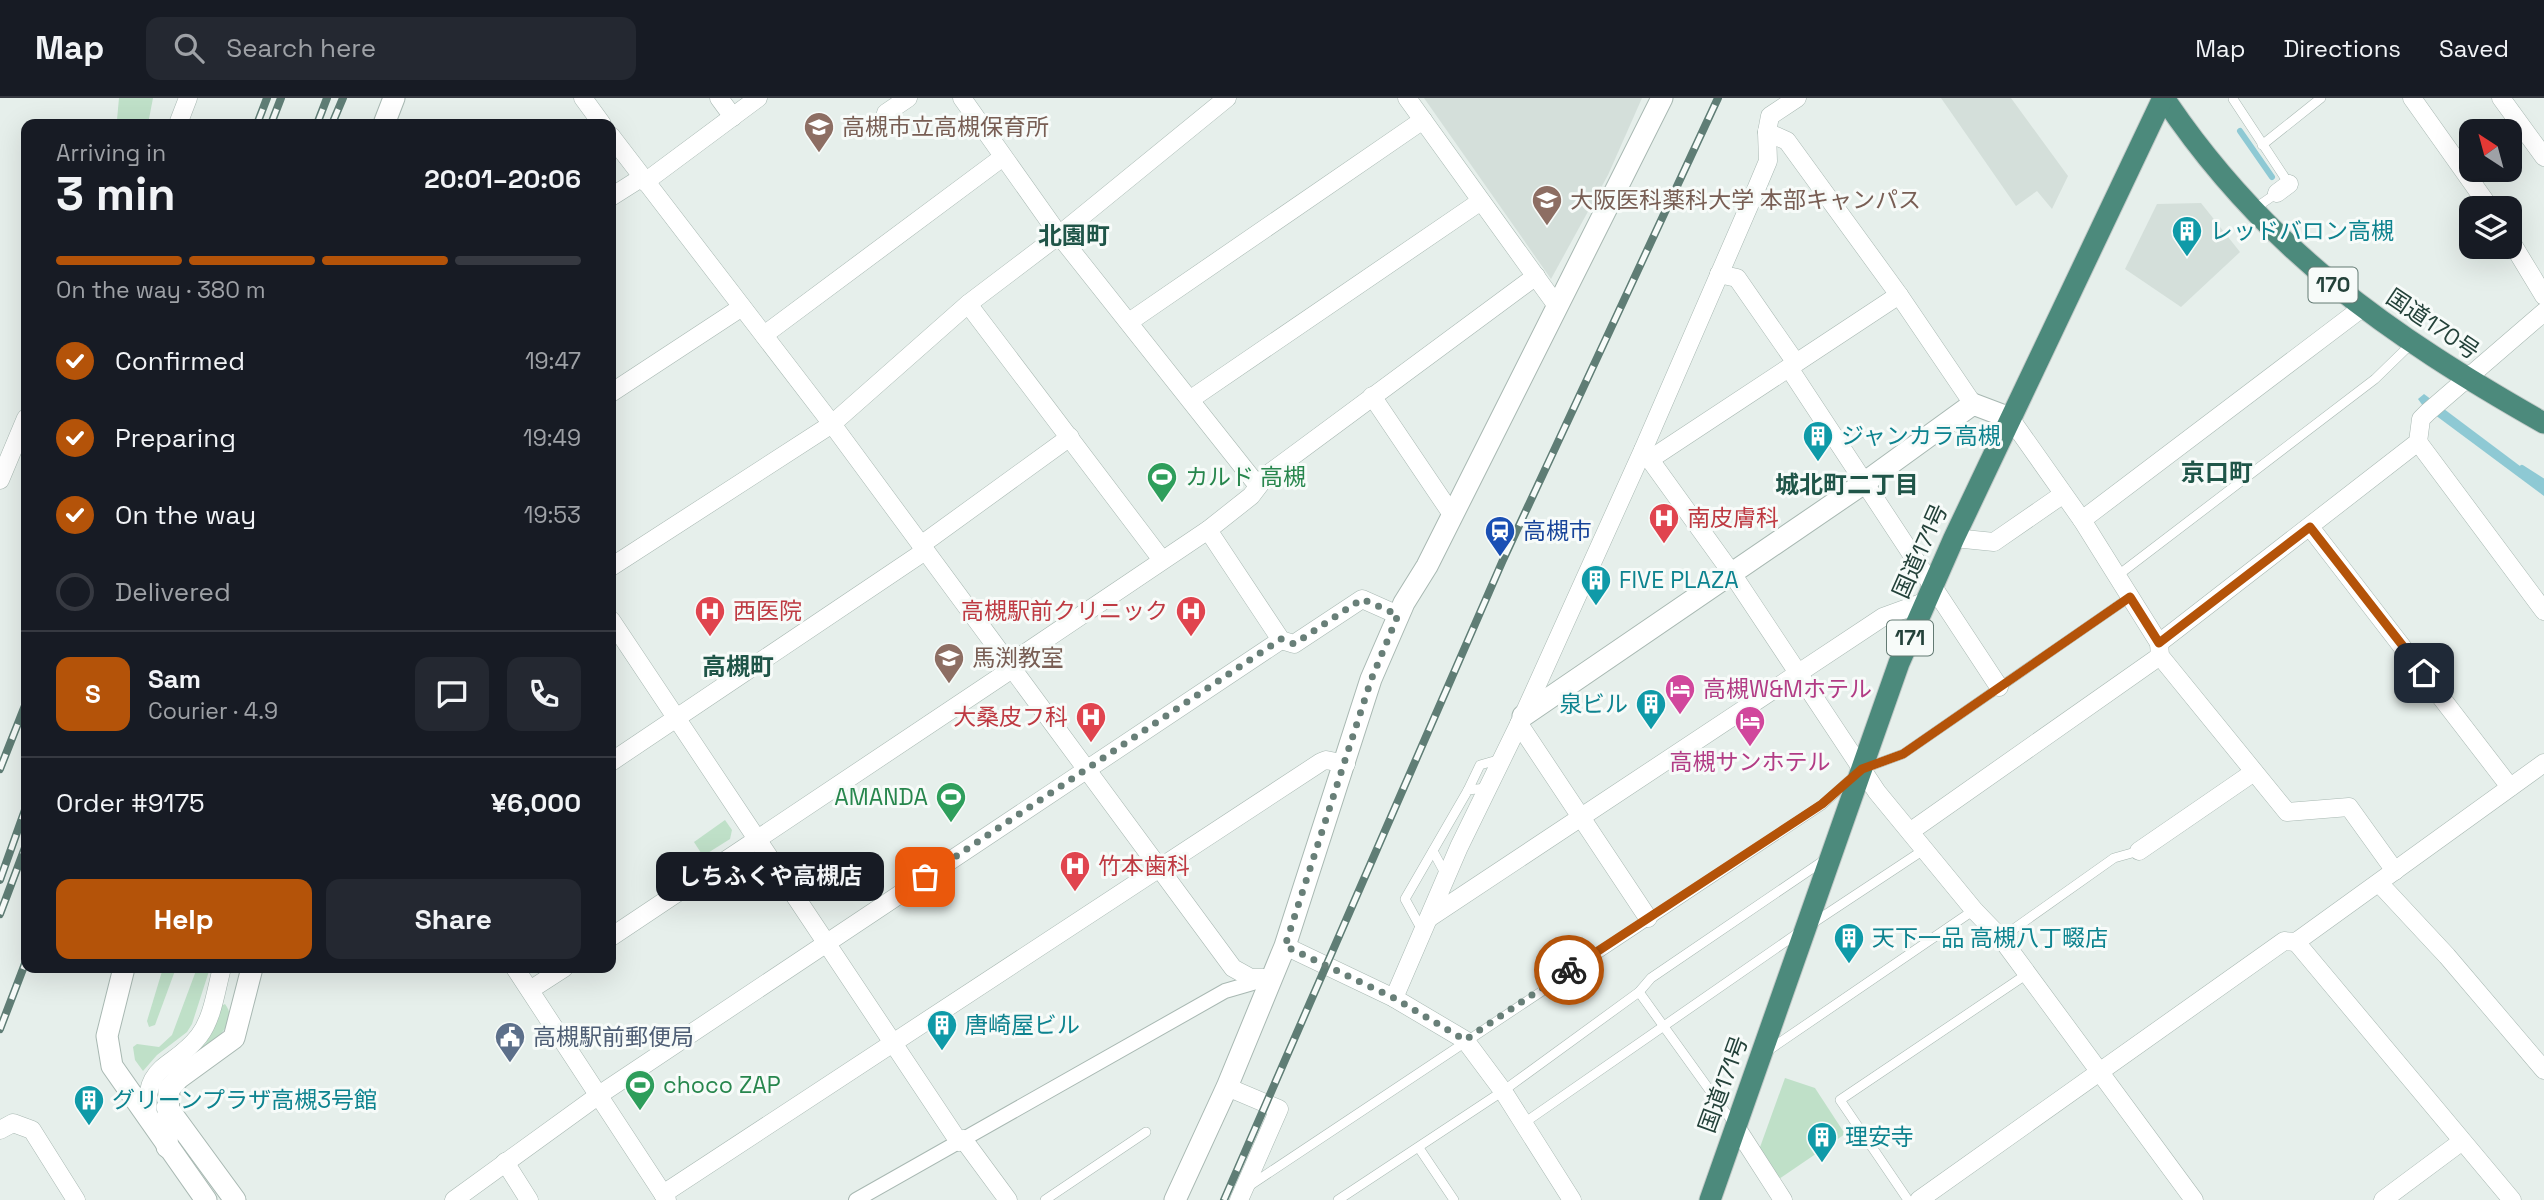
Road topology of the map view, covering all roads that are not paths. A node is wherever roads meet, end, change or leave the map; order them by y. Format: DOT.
graph roads {
  1 [pos="188,98"];
  2 [pos="394,98"];
  3 [pos="583,98"];
  4 [pos="719,98"];
  5 [pos="758,98"];
  6 [pos="908,98"];
  7 [pos="961,98"];
  8 [pos="1227,98"];
  9 [pos="1407,98"];
  10 [pos="1662,98"];
  11 [pos="1797,98"];
  12 [pos="2164,98"];
  13 [pos="2321,98"];
  14 [pos="2412,98"];
  15 [pos="2501,98"];
  16 [pos="2233,99"];
  17 [pos="886,113"];
  18 [pos="733,117"];
  19 [pos="180,119"];
  20 [pos="386,119"];
  21 [pos="598,119"];
  22 [pos="1423,120"];
  23 [pos="1767,132"];
  24 [pos="616,143"];
  25 [pos="2262,145"];
  26 [pos="1003,157"];
  27 [pos="2544,157"];
  28 [pos="643,180"];
  29 [pos="616,194"];
  30 [pos="2481,196"];
  31 [pos="1481,201"];
  32 [pos="2253,210"];
  33 [pos="1059,235"];
  34 [pos="2522,259"];
  35 [pos="1719,274"];
  36 [pos="1536,276"];
  37 [pos="1899,295"];
  38 [pos="2544,296"];
  39 [pos="968,304"];
  40 [pos="1557,306"];
  41 [pos="742,307"];
  42 [pos="2361,308"];
  43 [pos="2544,312"];
  44 [pos="1129,322"];
  45 [pos="764,335"];
  46 [pos="2413,343"];
  47 [pos="1793,365"];
  48 [pos="2466,379"];
  49 [pos="616,390"];
  50 [pos="1372,396"];
  51 [pos="1191,399"];
  52 [pos="1973,404"];
  53 [pos="2010,418"];
  54 [pos="2544,423"];
  55 [pos="832,424"];
  56 [pos="21,430"];
  57 [pos="1070,437"];
  58 [pos="2418,442"];
  59 [pos="1648,454"];
  60 [pos="0,480"];
  61 [pos="1864,483"];
  62 [pos="1258,486"];
  63 [pos="2062,495"];
  64 [pos="1453,516"];
  65 [pos="2082,520"];
  66 [pos="2310,527"];
  67 [pos="1208,530"];
  68 [pos="1954,538"];
  69 [pos="923,548"];
  70 [pos="1162,560"];
  71 [pos="616,564"];
  72 [pos="1731,572"];
  73 [pos="2117,576"];
  74 [pos="1929,594"];
  75 [pos="2130,597"];
  76 [pos="2544,611"];
  77 [pos="1398,615"];
  78 [pos="616,628"];
  79 [pos="1281,639"];
  80 [pos="2160,649"];
  81 [pos="1010,667"];
  82 [pos="1798,673"];
  83 [pos="1999,688"];
  84 [pos="676,718"];
  85 [pos="1521,720"];
  86 [pos="616,759"];
  87 [pos="1501,759"];
  88 [pos="2544,763"];
  89 [pos="1346,764"];
  90 [pos="1862,769"];
  91 [pos="1086,770"];
  92 [pos="2254,772"];
  93 [pos="1486,788"];
  94 [pos="2510,788"];
  95 [pos="1468,790"];
  96 [pos="1582,815"];
  97 [pos="1910,831"];
  98 [pos="757,839"];
  99 [pos="1925,849"];
  100 [pos="1433,851"];
  101 [pos="2139,851"];
  102 [pos="1831,856"];
  103 [pos="1158,867"];
  104 [pos="2395,871"];
  105 [pos="1447,877"];
  106 [pos="2379,883"];
  107 [pos="1974,910"];
  108 [pos="1648,918"];
  109 [pos="1426,925"];
  110 [pos="1809,926"];
  111 [pos="616,934"];
  112 [pos="2001,938"];
  113 [pos="2296,942"];
  114 [pos="826,943"];
  115 [pos="1285,946"];
  116 [pos="123,973"];
  117 [pos="220,973"];
  118 [pos="250,973"];
  119 [pos="518,973"];
  120 [pos="556,973"];
  121 [pos="2027,974"];
  122 [pos="1272,978"];
  123 [pos="530,990"];
  124 [pos="1640,992"];
  125 [pos="1394,998"];
  126 [pos="1666,1027"];
  127 [pos="1465,1040"];
  128 [pos="892,1042"];
  129 [pos="1762,1055"];
  130 [pos="2544,1070"];
  131 [pos="2100,1072"];
  132 [pos="1227,1087"];
  133 [pos="1503,1091"];
  134 [pos="598,1095"];
  135 [pos="167,1107"];
  136 [pos="148,1119"];
  137 [pos="1524,1123"];
  138 [pos="1736,1127"];
  139 [pos="0,1130"];
  140 [pos="1146,1132"];
  141 [pos="961,1140"];
  142 [pos="2461,1142"];
  143 [pos="167,1147"];
  144 [pos="1419,1148"];
  145 [pos="505,1163"];
  146 [pos="1241,1195"];
  147 [pos="665,1197"];
  148 [pos="1452,1197"];
  149 [pos="76,1200"];
  150 [pos="206,1200"];
  151 [pos="235,1200"];
  152 [pos="454,1200"];
  153 [pos="529,1200"];
  154 [pos="856,1200"];
  155 [pos="1008,1200"];
  156 [pos="1045,1200"];
  157 [pos="1175,1200"];
  158 [pos="1338,1200"];
  159 [pos="1440,1200"];
  160 [pos="1572,1200"];
  161 [pos="1710,1200"];
  162 [pos="1783,1200"];
  163 [pos="1908,1200"];
  164 [pos="1919,1200"];
  165 [pos="2194,1200"];
  166 [pos="2383,1200"];
  167 [pos="2512,1200"];
  1 -- 19 [label="street"];
  2 -- 20 [label="street"];
  3 -- 21 [label="street"];
  4 -- 18 [label="street"];
  5 -- 18 [label="street"];
  6 -- 17 [label="street"];
  7 -- 26 [label="street"];
  8 -- 33 [label="street"];
  9 -- 22 [label="street"];
  10 -- 40 [label="street"];
  11 -- 23 [label="street"];
  12 -- 32 [label="highway, 国道170号 / 170"];
  12 -- 53 [label="highway, 国道171号 / 171"];
  13 -- 25 [label="lane"];
  14 -- 30 [label="street"];
  15 -- 27 [label="street"];
  16 -- 25 [label="lane"];
  18 -- 28 [label="street"];
  22 -- 31 [label="street"];
  22 -- 44 [label="street"];
  23 -- 35 [label="street"];
  23 -- 37 [label="street"];
  24 -- 28 [label="street"];
  25 -- 32 [label="lane"];
  26 -- 33 [label="street"];
  26 -- 45 [label="street"];
  28 -- 29 [label="street"];
  28 -- 41 [label="street"];
  31 -- 36 [label="street"];
  31 -- 51 [label="street"];
  32 -- 42 [label="highway, 国道170号 / 170"];
  33 -- 39 [label="street"];
  33 -- 44 [label="street"];
  34 -- 38 [label="street"];
  35 -- 47 [label="street"];
  35 -- 59 [label="street"];
  36 -- 40 [label="street"];
  36 -- 50 [label="street"];
  37 -- 47 [label="street"];
  37 -- 52 [label="street"];
  39 -- 55 [label="street"];
  39 -- 57 [label="street"];
  40 -- 64 [label="street"];
  41 -- 45 [label="street"];
  41 -- 49 [label="street"];
  42 -- 46 [label="highway, 国道170号 / 170"];
  42 -- 65 [label="street"];
  43 -- 48 [label="street"];
  44 -- 51 [label="street"];
  45 -- 55 [label="street"];
  46 -- 48 [label="highway, 国道170号 / 170"];
  46 -- 73 [label="lane"];
  47 -- 59 [label="street"];
  47 -- 61 [label="street"];
  48 -- 54 [label="highway, 国道170号 / 170"];
  48 -- 58 [label="street"];
  50 -- 62 [label="street"];
  50 -- 64 [label="street"];
  51 -- 62 [label="street"];
  52 -- 53 [label="street"];
  52 -- 61 [label="street"];
  53 -- 63 [label="street"];
  53 -- 68 [label="highway, 国道171号 / 171"];
  55 -- 69 [label="street"];
  55 -- 71 [label="street"];
  56 -- 60 [label="street"];
  57 -- 69 [label="street"];
  57 -- 70 [label="street"];
  58 -- 66 [label="street"];
  58 -- 76 [label="street"];
  59 -- 72 [label="street"];
  59 -- 85 [label="street"];
  61 -- 72 [label="street"];
  61 -- 74 [label="street"];
  62 -- 67 [label="street"];
  63 -- 65 [label="street"];
  63 -- 68 [label="street"];
  64 -- 77 [label="street"];
  65 -- 73 [label="street"];
  66 -- 80 [label="street"];
  66 -- 94 [label="street"];
  67 -- 70 [label="street"];
  67 -- 79 [label="street"];
  68 -- 74 [label="highway, 国道171号 / 171"];
  69 -- 81 [label="street"];
  69 -- 84 [label="street"];
  70 -- 81 [label="street"];
  72 -- 82 [label="street"];
  72 -- 85 [label="street"];
  73 -- 75 [label="street"];
  74 -- 82 [label="street"];
  74 -- 83 [label="street"];
  74 -- 90 [label="highway, 国道171号 / 171"];
  75 -- 80 [label="street"];
  75 -- 83 [label="lane"];
  77 -- 79 [label="street"];
  77 -- 89 [label="street"];
  78 -- 84 [label="street"];
  79 -- 91 [label="street"];
  80 -- 92 [label="street"];
  80 -- 97 [label="street"];
  81 -- 91 [label="street"];
  81 -- 98 [label="street"];
  82 -- 90 [label="street"];
  82 -- 96 [label="street"];
  83 -- 90 [label="lane"];
  84 -- 86 [label="street"];
  84 -- 98 [label="street"];
  85 -- 87 [label="street"];
  85 -- 96 [label="street"];
  87 -- 93 [label="street"];
  87 -- 95 [label="lane"];
  88 -- 94 [label="street"];
  89 -- 103 [label="street"];
  89 -- 115 [label="street"];
  90 -- 97 [label="street"];
  90 -- 102 [label="highway, 国道171号 / 171"];
  90 -- 108 [label="lane"];
  91 -- 103 [label="street"];
  91 -- 114 [label="street"];
  92 -- 101 [label="street"];
  92 -- 104 [label="street"];
  93 -- 95 [label="lane"];
  93 -- 105 [label="street"];
  94 -- 104 [label="street"];
  95 -- 100 [label="lane"];
  96 -- 108 [label="street"];
  96 -- 109 [label="street"];
  97 -- 99 [label="street"];
  98 -- 111 [label="street"];
  98 -- 114 [label="street"];
  99 -- 107 [label="street"];
  99 -- 110 [label="lane"];
  100 -- 105 [label="lane"];
  100 -- 109 [label="lane"];
  101 -- 112 [label="lane"];
  102 -- 110 [label="highway, 国道171号 / 171"];
  102 -- 124 [label="lane"];
  103 -- 122 [label="street"];
  103 -- 128 [label="street"];
  104 -- 106 [label="street"];
  105 -- 109 [label="street"];
  106 -- 113 [label="street"];
  106 -- 130 [label="street"];
  107 -- 112 [label="street"];
  107 -- 129 [label="lane"];
  108 -- 127 [label="lane"];
  109 -- 125 [label="street"];
  110 -- 126 [label="lane"];
  110 -- 129 [label="highway, 国道171号 / 171"];
  112 -- 121 [label="street"];
  113 -- 131 [label="street"];
  113 -- 142 [label="street"];
  114 -- 128 [label="street"];
  114 -- 134 [label="street"];
  115 -- 122 [label="street"];
  115 -- 125 [label="street"];
  116 -- 136 [label="street"];
  117 -- 136 [label="street"];
  118 -- 135 [label="street"];
  119 -- 123 [label="street"];
  120 -- 123 [label="street"];
  121 -- 131 [label="street"];
  121 -- 163 [label="lane"];
  122 -- 132 [label="street"];
  122 -- 141 [label="street"];
  123 -- 134 [label="street"];
  124 -- 126 [label="lane"];
  124 -- 133 [label="lane"];
  125 -- 127 [label="street"];
  126 -- 137 [label="lane"];
  126 -- 138 [label="lane"];
  127 -- 133 [label="street"];
  127 -- 146 [label="lane"];
  128 -- 141 [label="street"];
  128 -- 147 [label="street"];
  129 -- 138 [label="highway, 国道171号 / 171"];
  131 -- 164 [label="street"];
  131 -- 165 [label="street"];
  132 -- 146 [label="street"];
  132 -- 157 [label="street"];
  133 -- 137 [label="street"];
  133 -- 144 [label="lane"];
  134 -- 145 [label="street"];
  134 -- 147 [label="street"];
  135 -- 143 [label="street"];
  135 -- 151 [label="street"];
  136 -- 143 [label="street"];
  137 -- 160 [label="street"];
  138 -- 161 [label="highway, 国道171号 / 171"];
  138 -- 162 [label="street"];
  139 -- 149 [label="street"];
  140 -- 156 [label="lane"];
  141 -- 154 [label="street"];
  141 -- 155 [label="street"];
  142 -- 166 [label="street"];
  142 -- 167 [label="street"];
  143 -- 150 [label="street"];
  144 -- 148 [label="lane"];
  144 -- 158 [label="lane"];
  145 -- 152 [label="street"];
  145 -- 153 [label="street"];
  148 -- 159 [label="lane"];
}
